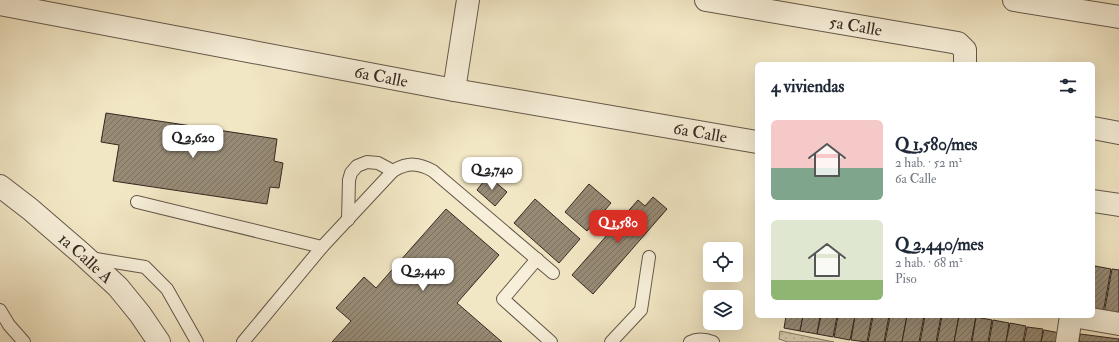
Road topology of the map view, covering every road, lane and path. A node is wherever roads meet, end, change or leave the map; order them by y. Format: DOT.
graph roads {
  1 [pos="468,0"];
  2 [pos="706,0"];
  3 [pos="1014,0"];
  4 [pos="2,6"];
  5 [pos="1119,16"];
  6 [pos="965,62"];
  7 [pos="454,90"];
  8 [pos="1095,128"];
  9 [pos="1119,133"];
  10 [pos="755,142"];
  11 [pos="393,171"];
  12 [pos="0,186"];
  13 [pos="1095,201"];
  14 [pos="137,202"];
  15 [pos="1119,205"];
  16 [pos="348,220"];
  17 [pos="322,247"];
  18 [pos="85,257"];
  19 [pos="649,257"];
  20 [pos="537,259"];
  21 [pos="553,273"];
  22 [pos="0,310"];
  23 [pos="1072,318"];
  24 [pos="1084,318"];
  25 [pos="1119,324"];
  26 [pos="24,342"];
  27 [pos="159,342"];
  28 [pos="196,342"];
  29 [pos="243,342"];
  30 [pos="551,342"];
  31 [pos="611,342"];
  32 [pos="690,342"];
  33 [pos="713,342"];
  34 [pos="1067,342"];
  1 -- 7 [label="street"];
  2 -- 6 [label="street, 5a Calle"];
  3 -- 5 [label="street"];
  4 -- 7 [label="street, 6a Calle"];
  7 -- 10 [label="street, 6a Calle"];
  8 -- 9 [label="street"];
  11 -- 16 [label="lane"];
  11 -- 16 [label="lane"];
  11 -- 20 [label="lane"];
  12 -- 18 [label="street, 1a Calle A"];
  13 -- 15 [label="street"];
  14 -- 17 [label="lane"];
  16 -- 17 [label="lane"];
  17 -- 29 [label="lane"];
  18 -- 27 [label="street, 1a Calle A"];
  18 -- 28 [label="lane"];
  19 -- 31 [label="lane"];
  20 -- 21 [label="lane"];
  20 -- 30 [label="lane"];
  22 -- 26 [label="lane"];
  23 -- 34 [label="street"];
  24 -- 25 [label="street"];
  32 -- 33 [label="lane"];
}
